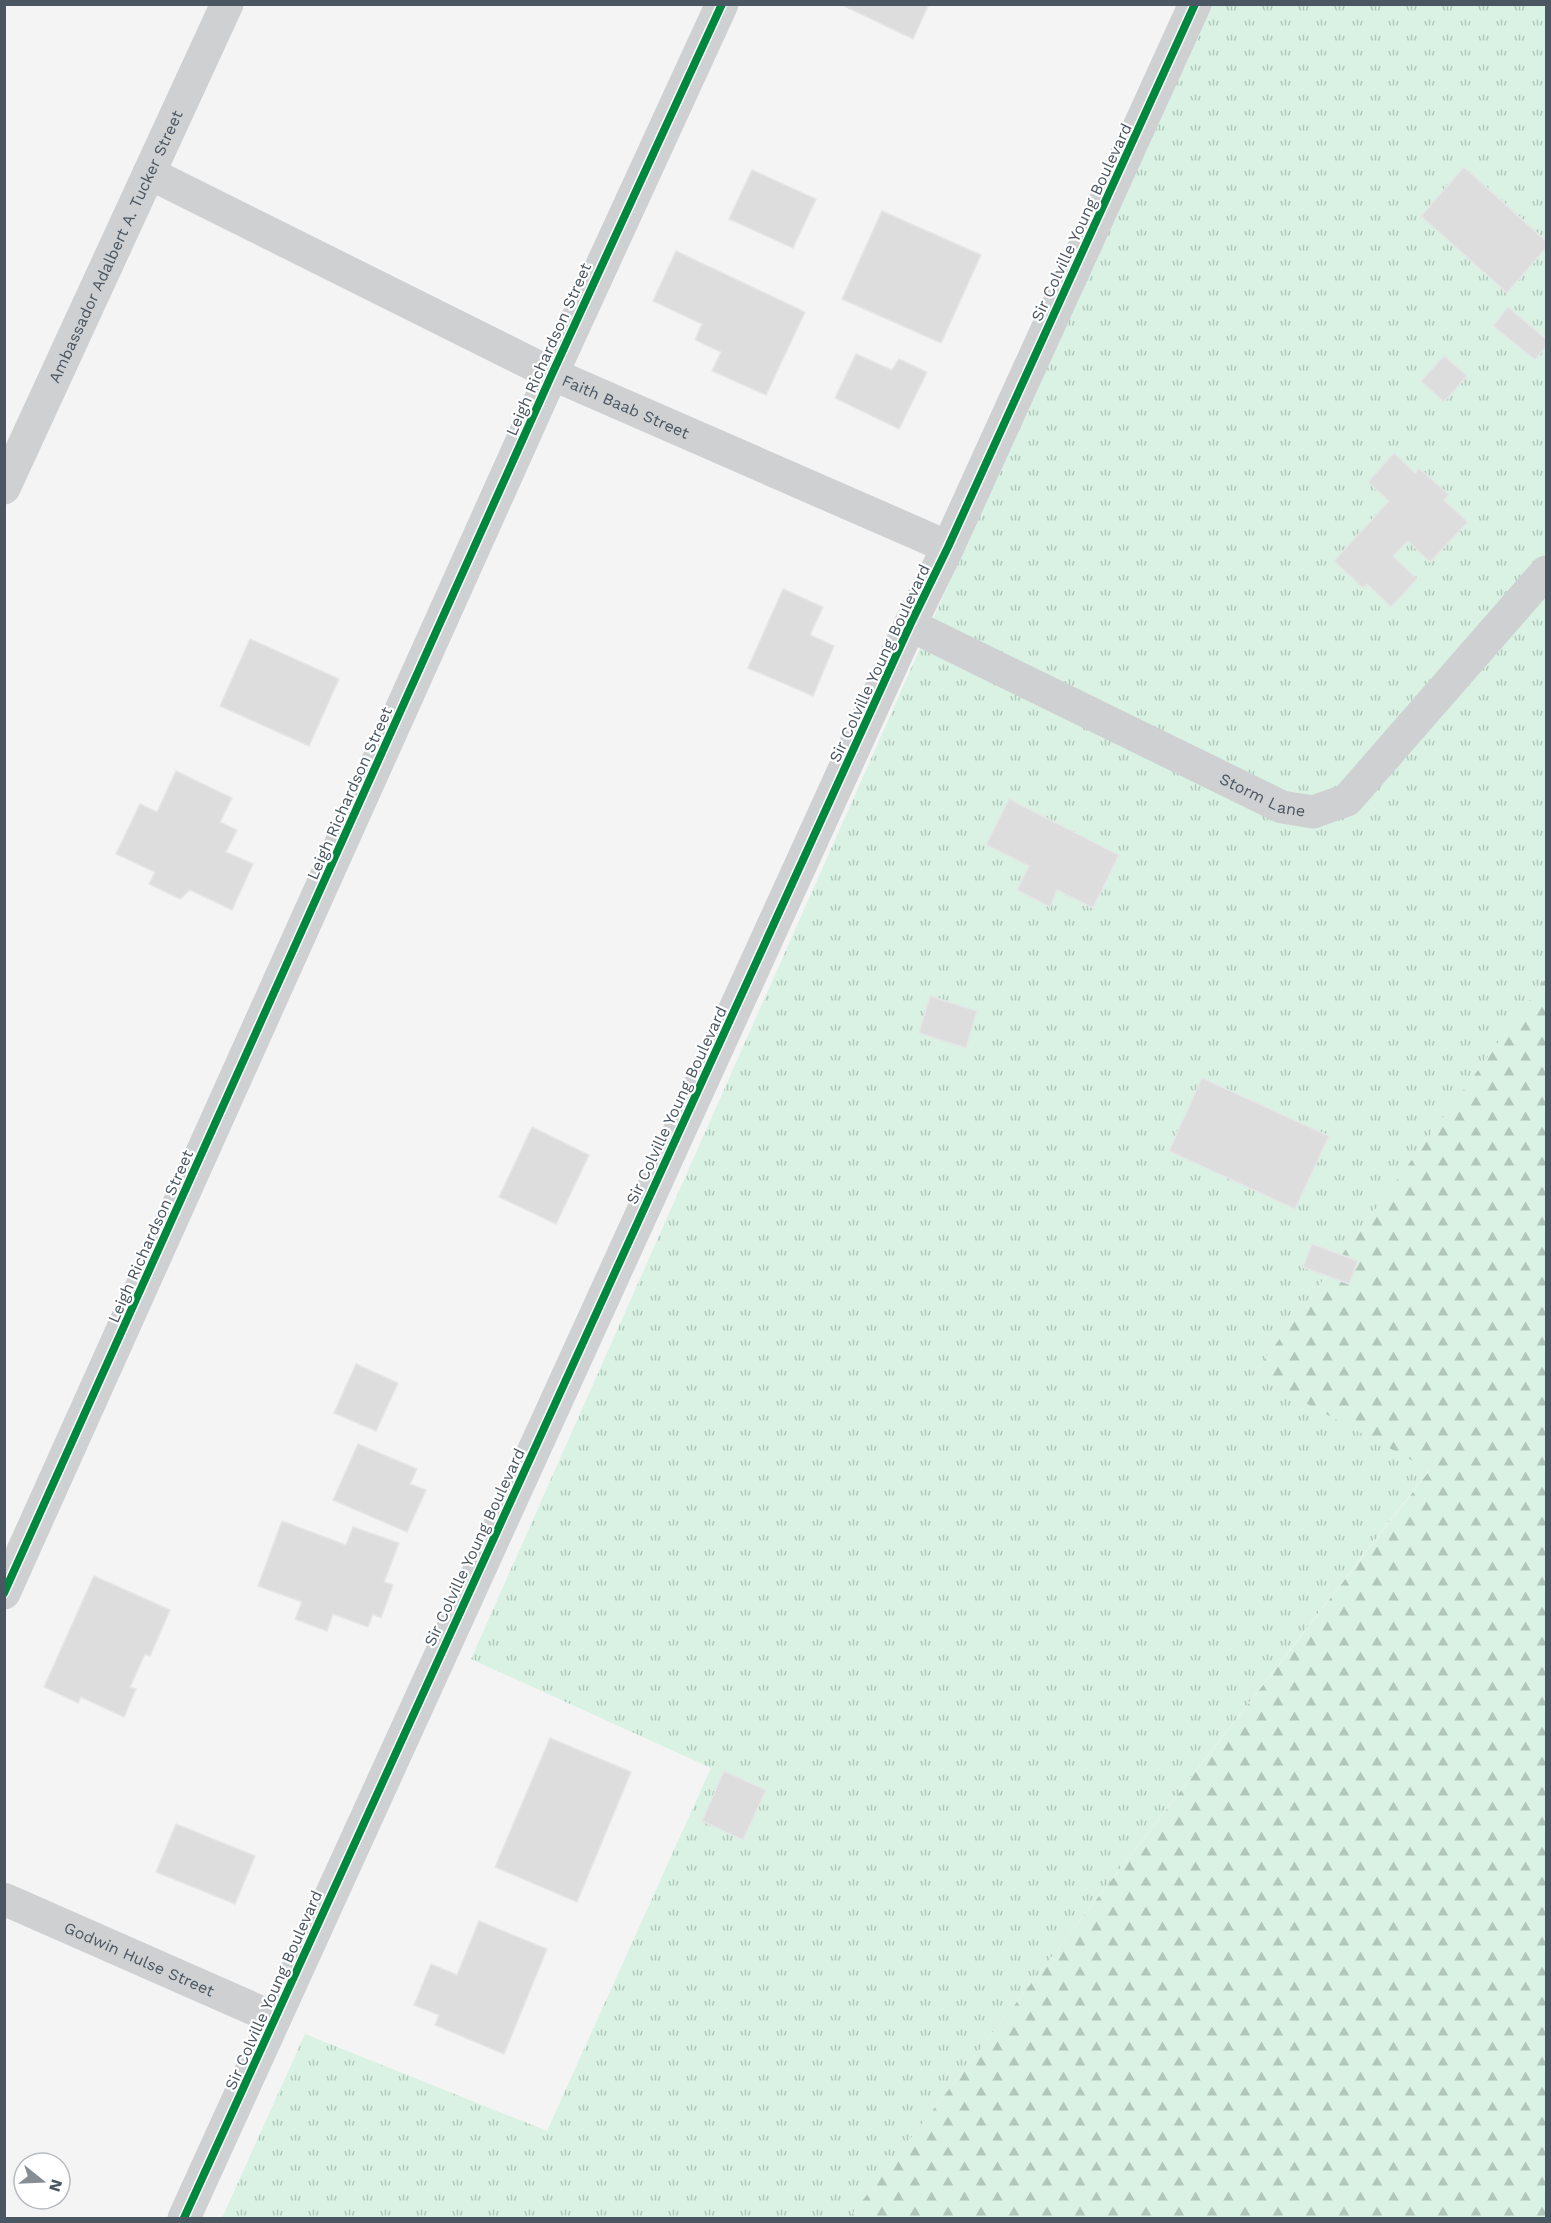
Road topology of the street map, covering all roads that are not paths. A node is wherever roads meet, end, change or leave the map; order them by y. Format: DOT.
graph roads {
  1 [pos="226,4"];
  2 [pos="722,4"];
  3 [pos="1195,4"];
  4 [pos="149,173"];
  5 [pos="552,374"];
  6 [pos="8,471"];
  7 [pos="948,547"];
  8 [pos="1546,572"];
  9 [pos="910,625"];
  10 [pos="4,1593"];
  11 [pos="4,1899"];
  12 [pos="274,2018"];
  13 [pos="184,2218"];
  1 -- 4 [label="street, Ambassador Adalbert A. Tucker Street"];
  2 -- 5 [label="street, Leigh Richardson Street"];
  3 -- 7 [label="street, Sir Colville Young Boulevard"];
  4 -- 5 [label="street, Faith Baab Street"];
  4 -- 6 [label="street, Ambassador Adalbert A. Tucker Street"];
  5 -- 7 [label="street, Faith Baab Street"];
  5 -- 10 [label="street, Leigh Richardson Street"];
  7 -- 9 [label="street, Sir Colville Young Boulevard"];
  8 -- 9 [label="street, Storm Lane"];
  9 -- 12 [label="street, Sir Colville Young Boulevard"];
  11 -- 12 [label="street, Godwin Hulse Street"];
  12 -- 13 [label="street, Sir Colville Young Boulevard"];
}
